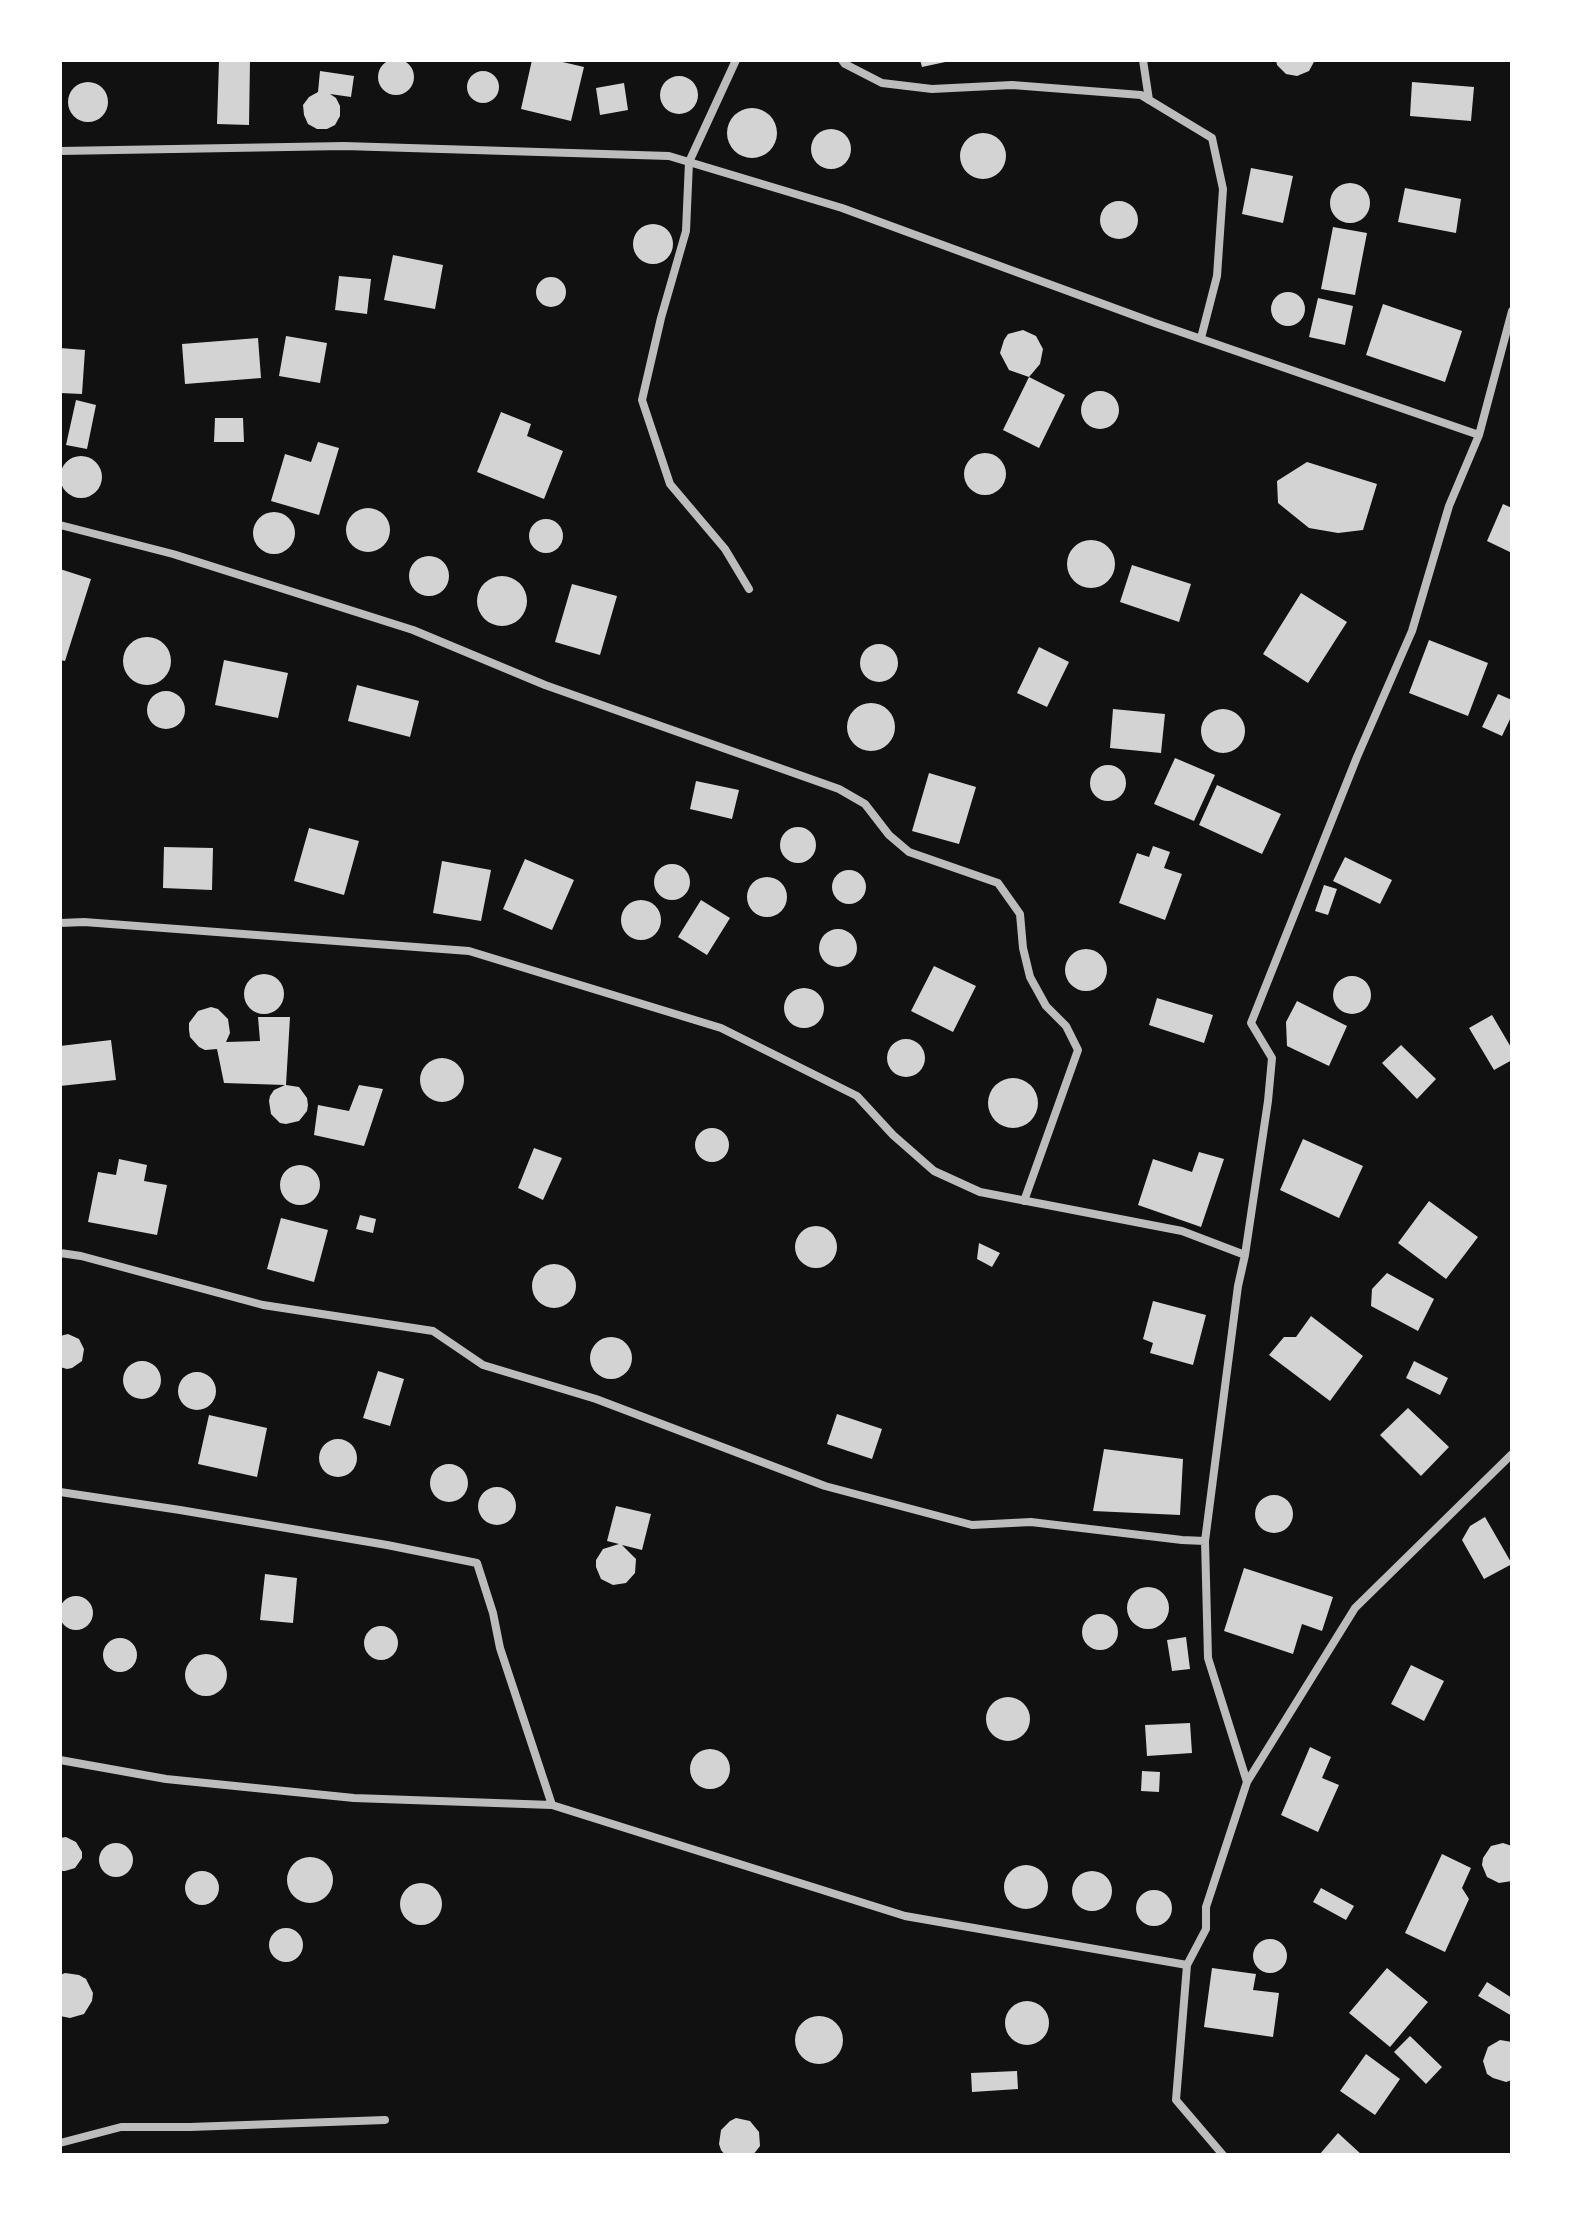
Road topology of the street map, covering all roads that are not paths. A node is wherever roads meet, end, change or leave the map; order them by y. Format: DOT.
graph roads {
  1 [pos="736,60"];
  2 [pos="842,60"];
  3 [pos="1143,60"];
  4 [pos="1149,100"];
  5 [pos="60,151"];
  6 [pos="689,162"];
  7 [pos="1512,311"];
  8 [pos="1201,338"];
  9 [pos="1479,435"];
  10 [pos="60,525"];
  11 [pos="749,589"];
  12 [pos="60,923"];
  13 [pos="1024,1201"];
  14 [pos="60,1253"];
  15 [pos="1245,1255"];
  16 [pos="1512,1454"];
  17 [pos="60,1492"];
  18 [pos="1205,1541"];
  19 [pos="60,1760"];
  20 [pos="1247,1782"];
  21 [pos="552,1805"];
  22 [pos="1187,1965"];
  23 [pos="385,2120"];
  24 [pos="60,2143"];
  25 [pos="1223,2155"];
  1 -- 6 [label="street"];
  2 -- 4 [label="street"];
  3 -- 4 [label="street"];
  4 -- 8 [label="street"];
  5 -- 6 [label="street"];
  6 -- 8 [label="street"];
  6 -- 11 [label="street"];
  7 -- 9 [label="street"];
  8 -- 9 [label="street"];
  9 -- 15 [label="street"];
  10 -- 13 [label="street"];
  12 -- 13 [label="street"];
  13 -- 15 [label="street"];
  14 -- 18 [label="street"];
  15 -- 18 [label="street"];
  16 -- 20 [label="street"];
  17 -- 21 [label="street"];
  18 -- 20 [label="street"];
  19 -- 21 [label="street"];
  20 -- 22 [label="street"];
  21 -- 22 [label="street"];
  22 -- 25 [label="street"];
  23 -- 24 [label="street"];
}
